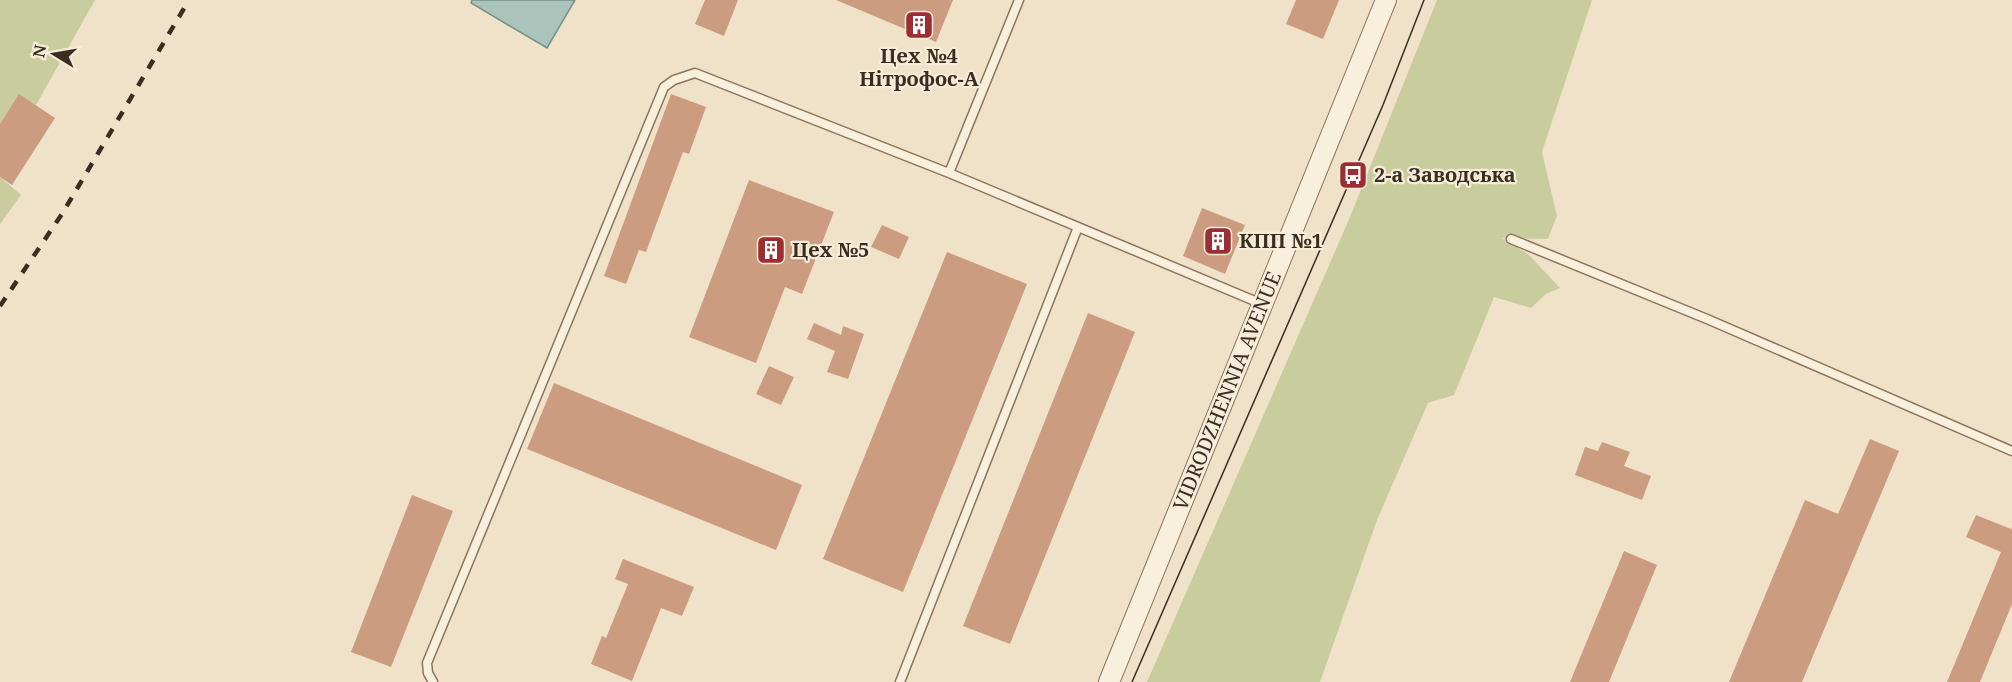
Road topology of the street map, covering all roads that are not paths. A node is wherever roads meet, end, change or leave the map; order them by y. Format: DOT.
graph roads {
  1 [pos="1019,0"];
  2 [pos="1386,0"];
  3 [pos="949,173"];
  4 [pos="1078,227"];
  5 [pos="1511,239"];
  6 [pos="1263,304"];
  7 [pos="2012,451"];
  8 [pos="433,682"];
  9 [pos="900,682"];
  10 [pos="1109,682"];
  1 -- 3 [label="lane"];
  2 -- 6 [label="street, VIDRODZHENNIA AVENUE"];
  3 -- 4 [label="lane"];
  3 -- 8 [label="lane"];
  4 -- 6 [label="lane"];
  4 -- 9 [label="lane"];
  5 -- 7 [label="lane"];
  6 -- 10 [label="street, VIDRODZHENNIA AVENUE"];
}
